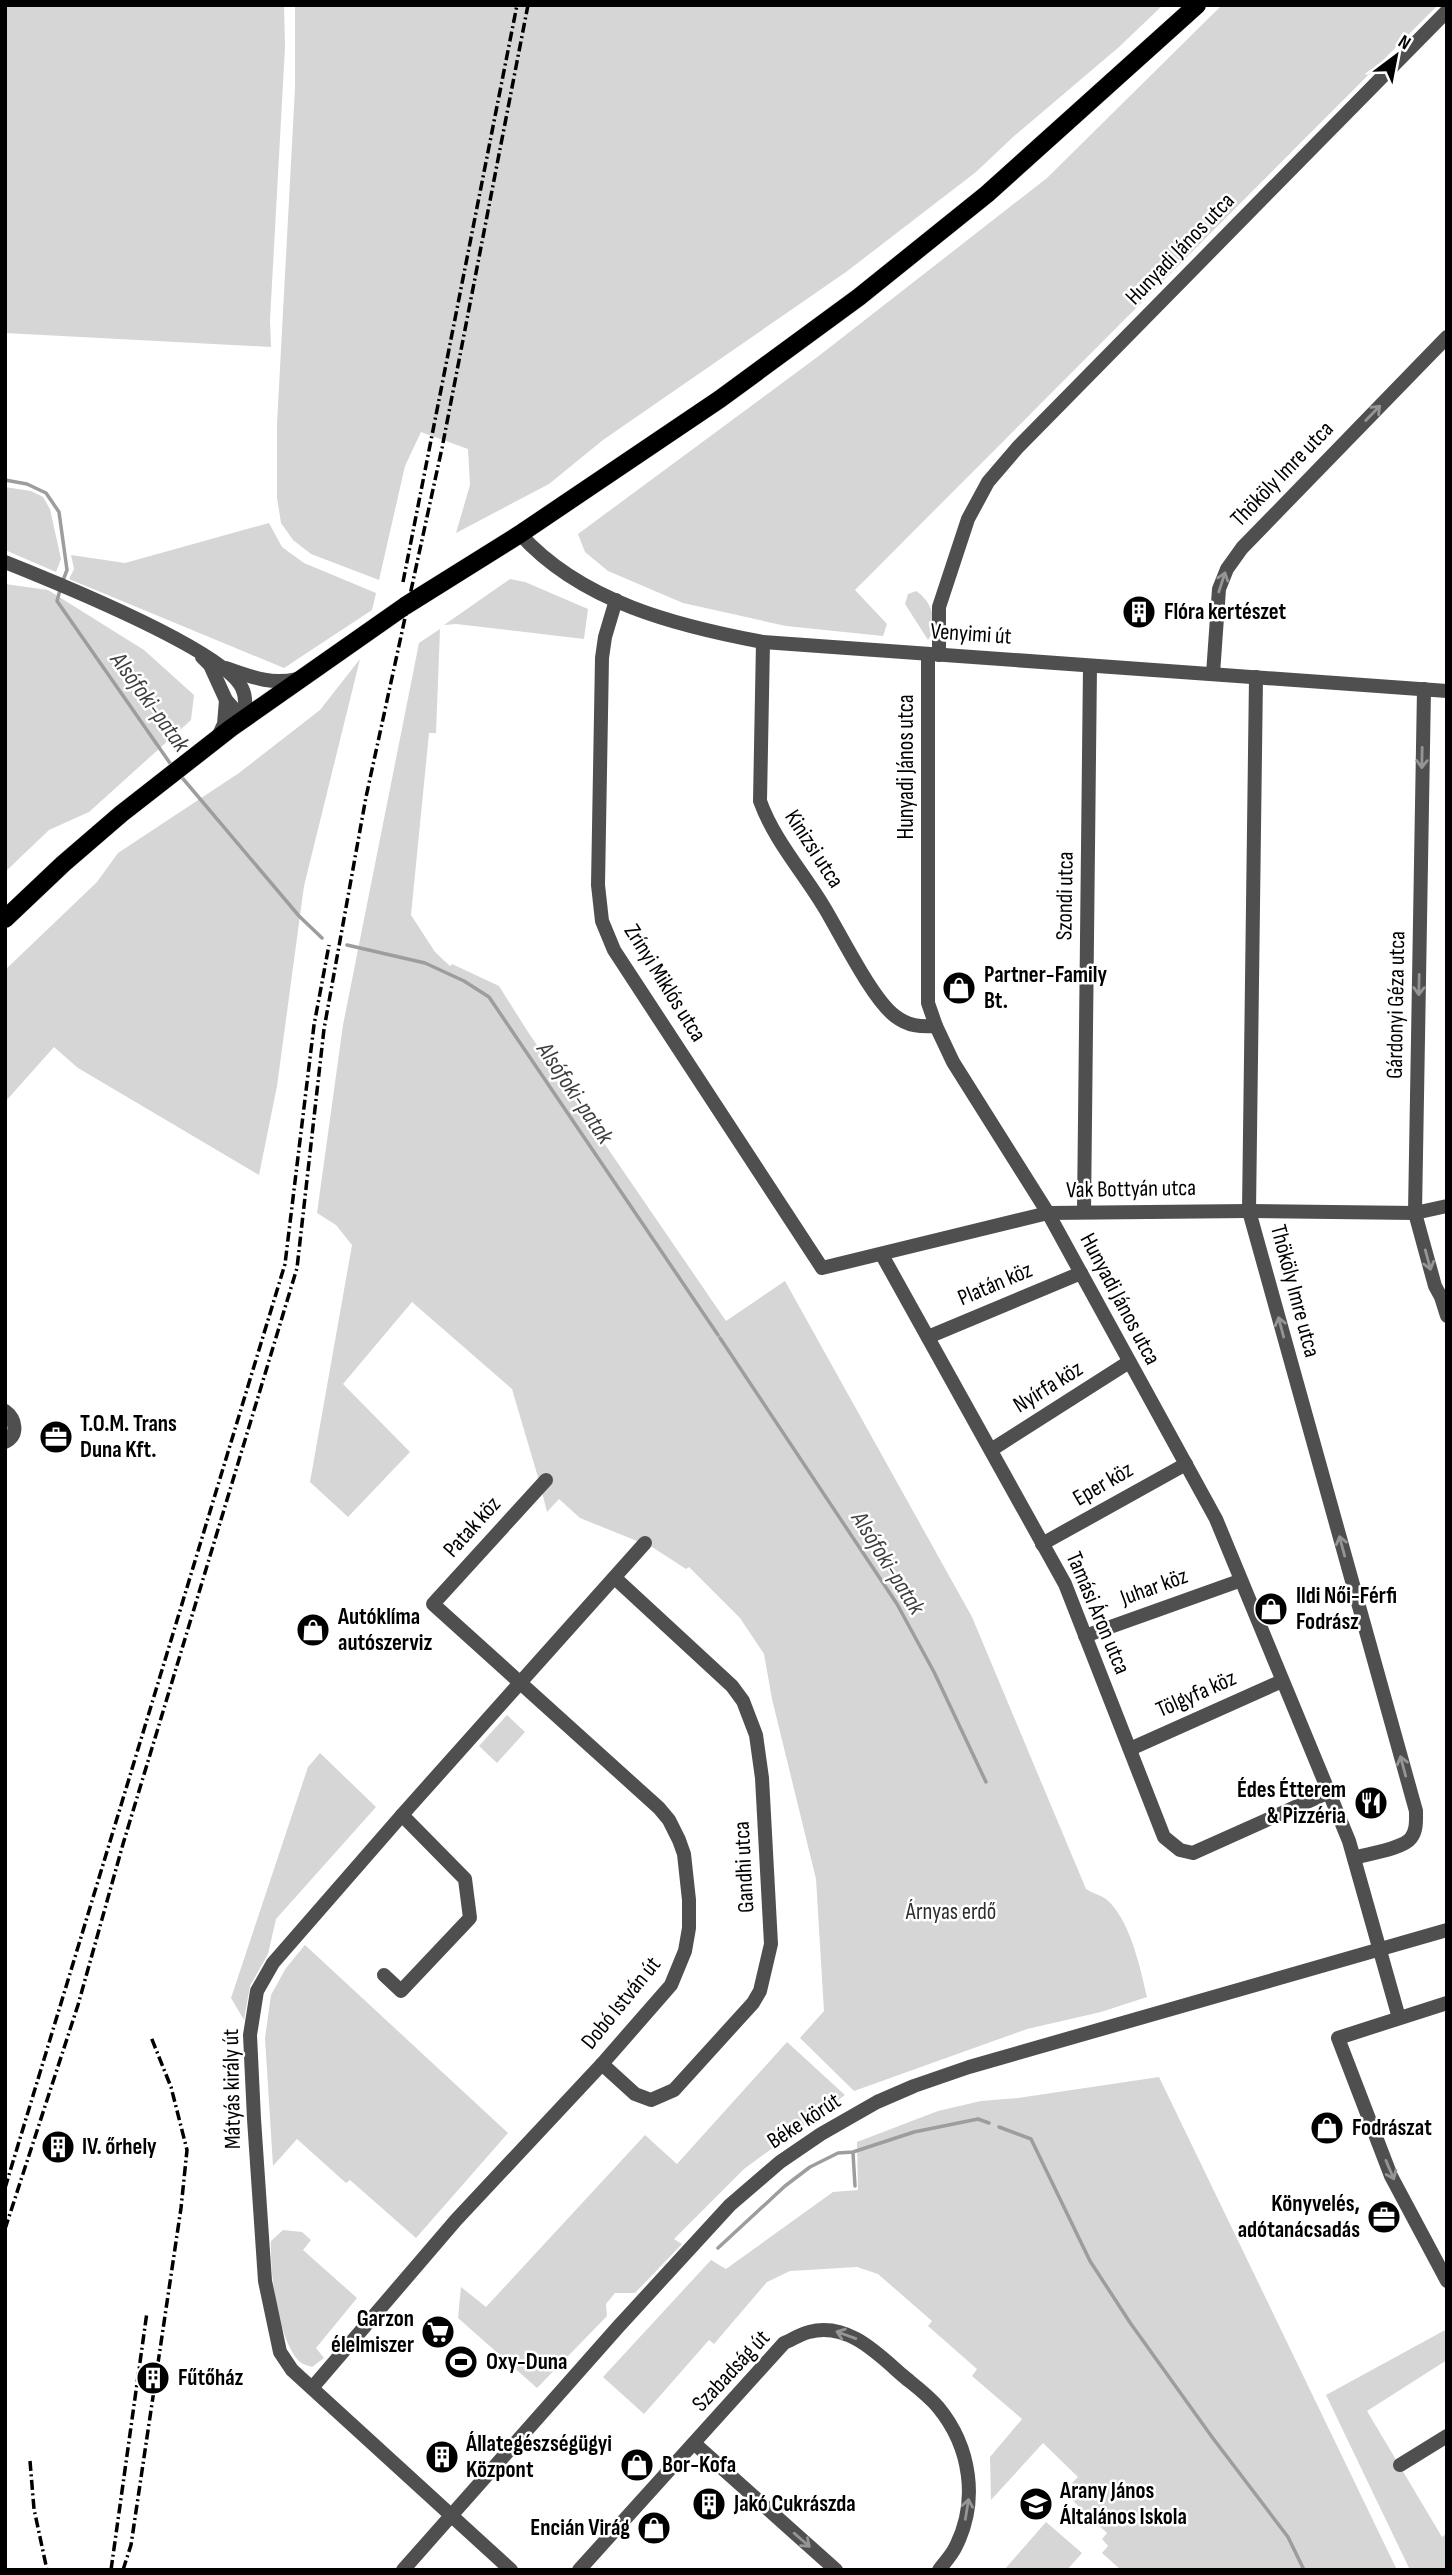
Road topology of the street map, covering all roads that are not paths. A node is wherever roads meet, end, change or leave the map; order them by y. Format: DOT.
graph roads {
  1 [pos="1197,5"];
  2 [pos="1447,11"];
  3 [pos="1447,337"];
  4 [pos="520,534"];
  5 [pos="5,562"];
  6 [pos="616,600"];
  7 [pos="763,642"];
  8 [pos="193,649"];
  9 [pos="934,654"];
  10 [pos="1090,666"];
  11 [pos="226,668"];
  12 [pos="1213,674"];
  13 [pos="1256,677"];
  14 [pos="302,678"];
  15 [pos="1424,689"];
  16 [pos="1447,691"];
  17 [pos="226,700"];
  18 [pos="243,719"];
  19 [pos="216,740"];
  20 [pos="5,919"];
  21 [pos="936,1026"];
  22 [pos="1447,1206"];
  23 [pos="1249,1210"];
  24 [pos="1084,1211"];
  25 [pos="1048,1213"];
  26 [pos="1415,1213"];
  27 [pos="882,1255"];
  28 [pos="822,1268"];
  29 [pos="1081,1273"];
  30 [pos="1447,1316"];
  31 [pos="928,1337"];
  32 [pos="1129,1362"];
  33 [pos="5,1411"];
  34 [pos="5,1442"];
  35 [pos="991,1450"];
  36 [pos="1186,1464"];
  37 [pos="546,1480"];
  38 [pos="645,1544"];
  39 [pos="1042,1544"];
  40 [pos="615,1578"];
  41 [pos="1239,1580"];
  42 [pos="433,1604"];
  43 [pos="1085,1636"];
  44 [pos="1282,1681"];
  45 [pos="519,1684"];
  46 [pos="1130,1749"];
  47 [pos="1329,1792"];
  48 [pos="401,1815"];
  49 [pos="1354,1858"];
  50 [pos="1447,1930"];
  51 [pos="1381,1950"];
  52 [pos="384,1975"];
  53 [pos="1447,2003"];
  54 [pos="1399,2018"];
  55 [pos="602,2063"];
  56 [pos="1447,2281"];
  57 [pos="312,2388"];
  58 [pos="1447,2436"];
  59 [pos="695,2444"];
  60 [pos="1400,2465"];
  61 [pos="452,2514"];
  62 [pos="403,2570"];
  63 [pos="511,2570"];
  64 [pos="579,2570"];
  65 [pos="836,2570"];
  66 [pos="939,2570"];
  1 -- 4 [label="main road"];
  2 -- 9 [label="street, Hunyadi János utca"];
  12 -- 3 [label="street, Thököly Imre utca, one-way"];
  4 -- 6 [label="street, Venyimi út"];
  4 -- 14 [label="main road"];
  5 -- 8 [label="street"];
  6 -- 7 [label="street, Venyimi út"];
  6 -- 28 [label="street, Zrínyi Miklós utca"];
  7 -- 9 [label="street, Venyimi út"];
  7 -- 21 [label="street, Kinizsi utca"];
  8 -- 11 [label="street"];
  8 -- 17 [label="street"];
  9 -- 10 [label="street, Venyimi út"];
  9 -- 21 [label="street, Hunyadi János utca"];
  10 -- 12 [label="street, Venyimi út"];
  10 -- 24 [label="street, Szondi utca"];
  11 -- 14 [label="street"];
  11 -- 18 [label="street"];
  12 -- 13 [label="street, Venyimi út"];
  13 -- 15 [label="street, Venyimi út"];
  13 -- 23 [label="street, Thököly Imre utca"];
  14 -- 18 [label="main road"];
  15 -- 16 [label="street, Venyimi út"];
  15 -- 26 [label="street, Gárdonyi Géza utca, one-way"];
  17 -- 18 [label="street"];
  17 -- 19 [label="street"];
  18 -- 19 [label="main road"];
  19 -- 20 [label="main road"];
  21 -- 25 [label="street, Hunyadi János utca"];
  22 -- 26 [label="street, Vak Bottyán utca"];
  23 -- 24 [label="street, Vak Bottyán utca"];
  23 -- 26 [label="street, Vak Bottyán utca"];
  49 -- 23 [label="street, Thököly Imre utca, one-way"];
  24 -- 25 [label="street, Vak Bottyán utca"];
  25 -- 27 [label="street, Vak Bottyán utca"];
  25 -- 29 [label="street, Hunyadi János utca"];
  26 -- 30 [label="street, Gárdonyi Géza utca, one-way"];
  27 -- 28 [label="street, Vak Bottyán utca"];
  27 -- 31 [label="street, Tamási Áron utca"];
  29 -- 31 [label="street, Platán köz"];
  29 -- 32 [label="street, Hunyadi János utca"];
  31 -- 35 [label="street, Tamási Áron utca"];
  32 -- 35 [label="street, Nyírfa köz"];
  32 -- 36 [label="street, Hunyadi János utca"];
  33 -- 34 [label="street"];
  35 -- 39 [label="street, Tamási Áron utca"];
  36 -- 39 [label="street, Eper köz"];
  36 -- 41 [label="street, Hunyadi János utca"];
  37 -- 42 [label="street, Patak köz"];
  38 -- 40 [label="street"];
  39 -- 43 [label="street, Tamási Áron utca"];
  40 -- 45 [label="street"];
  40 -- 55 [label="street, Gandhi utca"];
  41 -- 43 [label="street, Juhar köz"];
  41 -- 44 [label="street, Hunyadi János utca"];
  42 -- 45 [label="street, Dobó István út"];
  43 -- 46 [label="street, Tamási Áron utca"];
  44 -- 46 [label="street, Tölgyfa köz"];
  44 -- 47 [label="street, Hunyadi János utca"];
  45 -- 48 [label="street, Mátyás király út"];
  45 -- 55 [label="street, Dobó István út"];
  46 -- 47 [label="street, Tamási Áron utca"];
  47 -- 49 [label="street, Hunyadi János utca"];
  48 -- 52 [label="street"];
  48 -- 57 [label="street, Mátyás király út"];
  49 -- 51 [label="street, Hunyadi János utca"];
  50 -- 51 [label="street, Béke körút"];
  51 -- 54 [label="street, Hunyadi János utca"];
  51 -- 61 [label="street, Béke körút"];
  53 -- 54 [label="street"];
  54 -- 56 [label="street, one-way"];
  55 -- 57 [label="street, Dobó István út"];
  57 -- 61 [label="street, Mátyás király út"];
  58 -- 60 [label="street"];
  59 -- 64 [label="street, Szabadság út"];
  59 -- 65 [label="street, one-way"];
  66 -- 59 [label="street, Szabadság út, one-way"];
  61 -- 62 [label="street, Béke körút"];
  61 -- 63 [label="street, Mátyás király út"];
}
